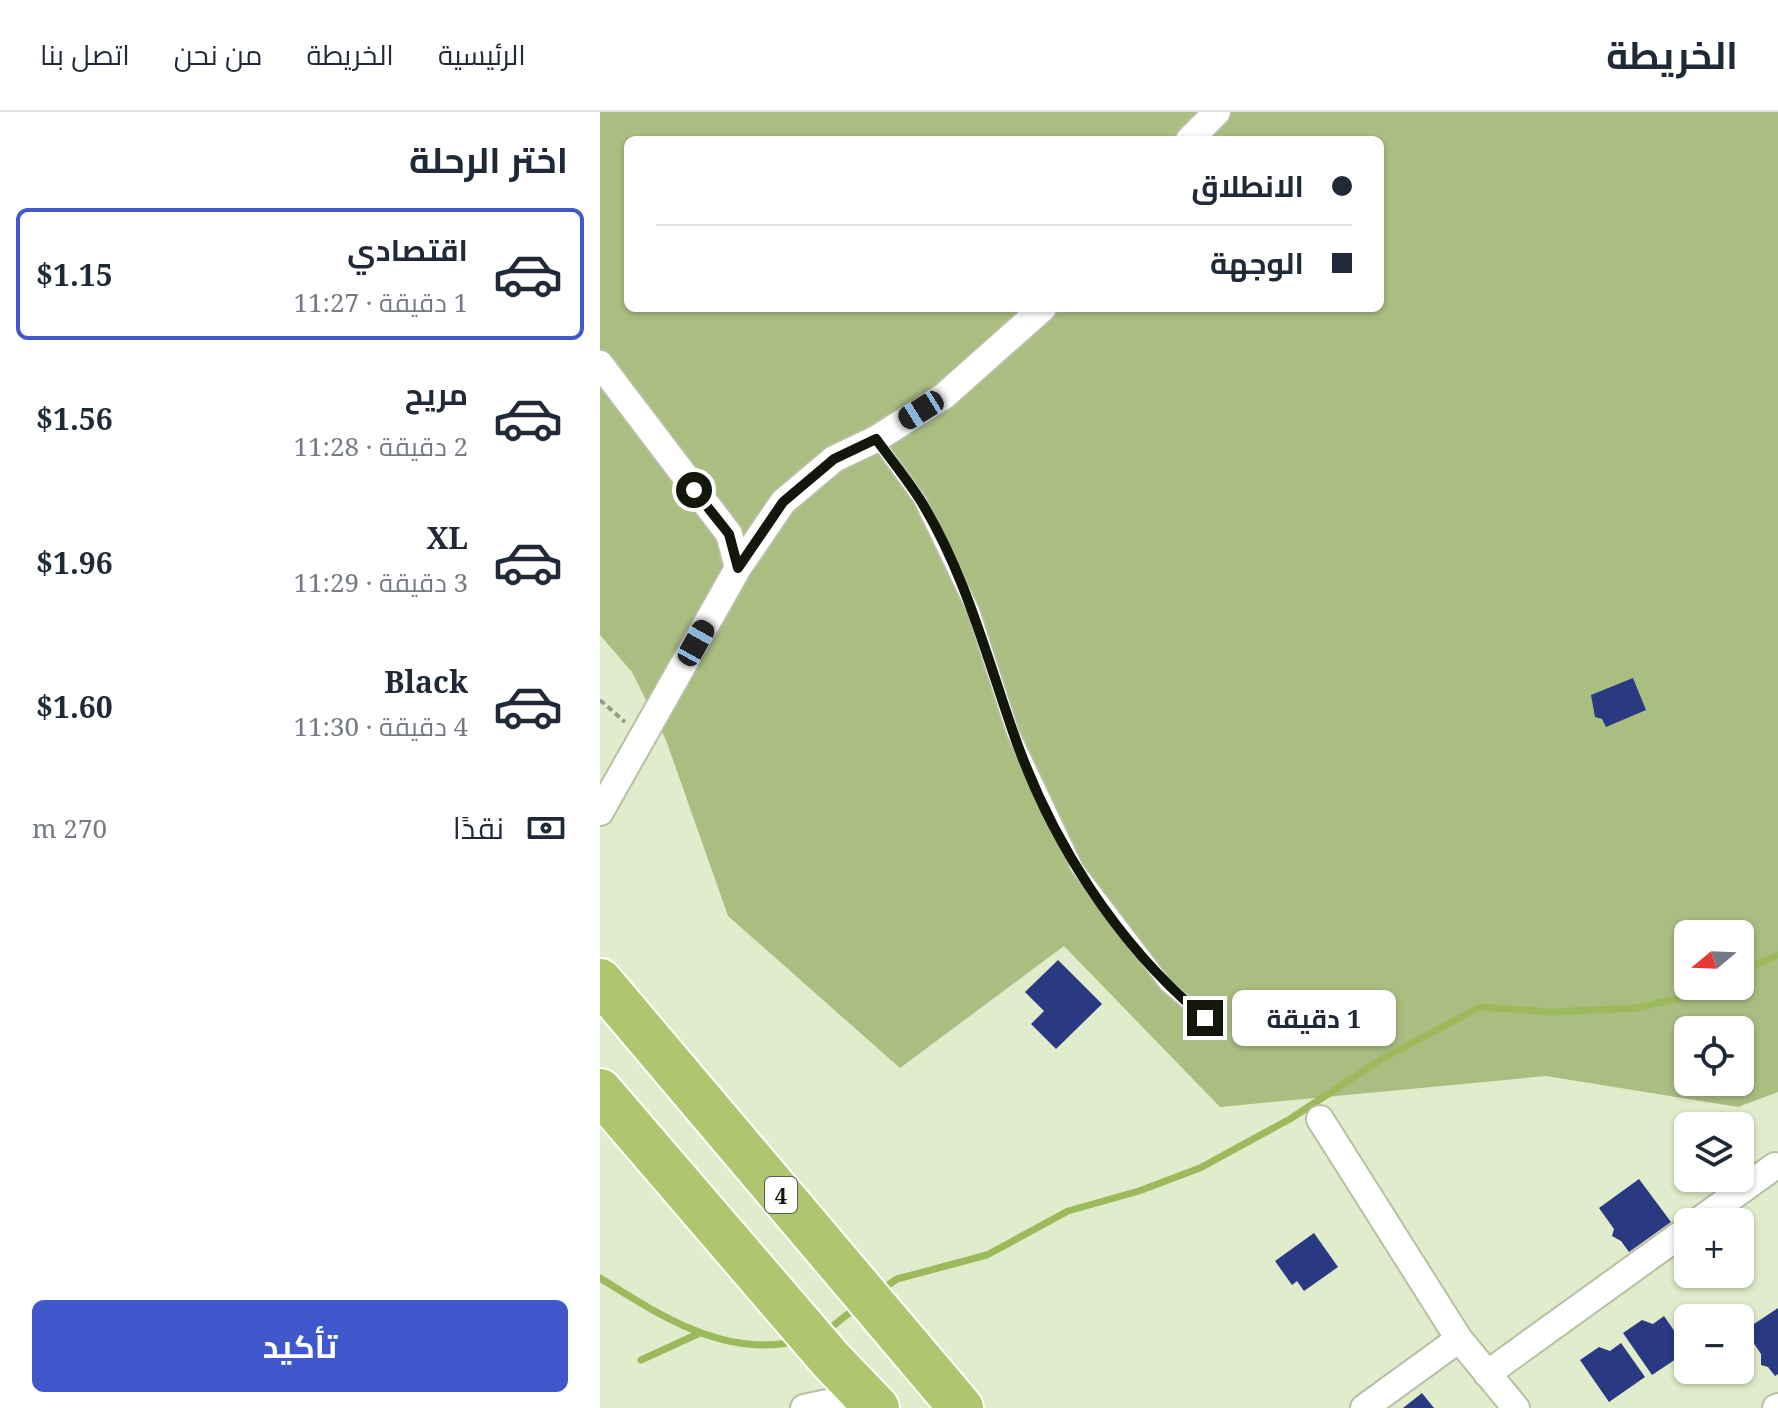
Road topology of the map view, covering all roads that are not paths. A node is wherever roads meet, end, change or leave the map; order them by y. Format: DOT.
graph roads {
  1 [pos="1217,112"];
  2 [pos="1193,136"];
  3 [pos="1038,312"];
  4 [pos="600,364"];
  5 [pos="876,439"];
  6 [pos="738,568"];
  7 [pos="600,812"];
  8 [pos="600,981"];
  9 [pos="1205,1018"];
  10 [pos="600,1091"];
  11 [pos="1320,1119"];
  12 [pos="1775,1166"];
  13 [pos="1716,1208"];
  14 [pos="1674,1239"];
  15 [pos="1459,1339"];
  16 [pos="1487,1374"];
  17 [pos="871,1402"];
  18 [pos="804,1408"];
  19 [pos="961,1408"];
  20 [pos="1364,1408"];
  21 [pos="1516,1408"];
  1 -- 2 [label="street"];
  3 -- 5 [label="street"];
  4 -- 6 [label="street"];
  5 -- 6 [label="street"];
  5 -- 9 [label="lane"];
  6 -- 7 [label="street"];
  8 -- 19 [label="highway, 4"];
  10 -- 17 [label="highway"];
  11 -- 15 [label="street"];
  12 -- 13 [label="street"];
  14 -- 16 [label="street"];
  15 -- 16 [label="street"];
  15 -- 20 [label="street"];
  16 -- 21 [label="street"];
  17 -- 18 [label="street"];
}
